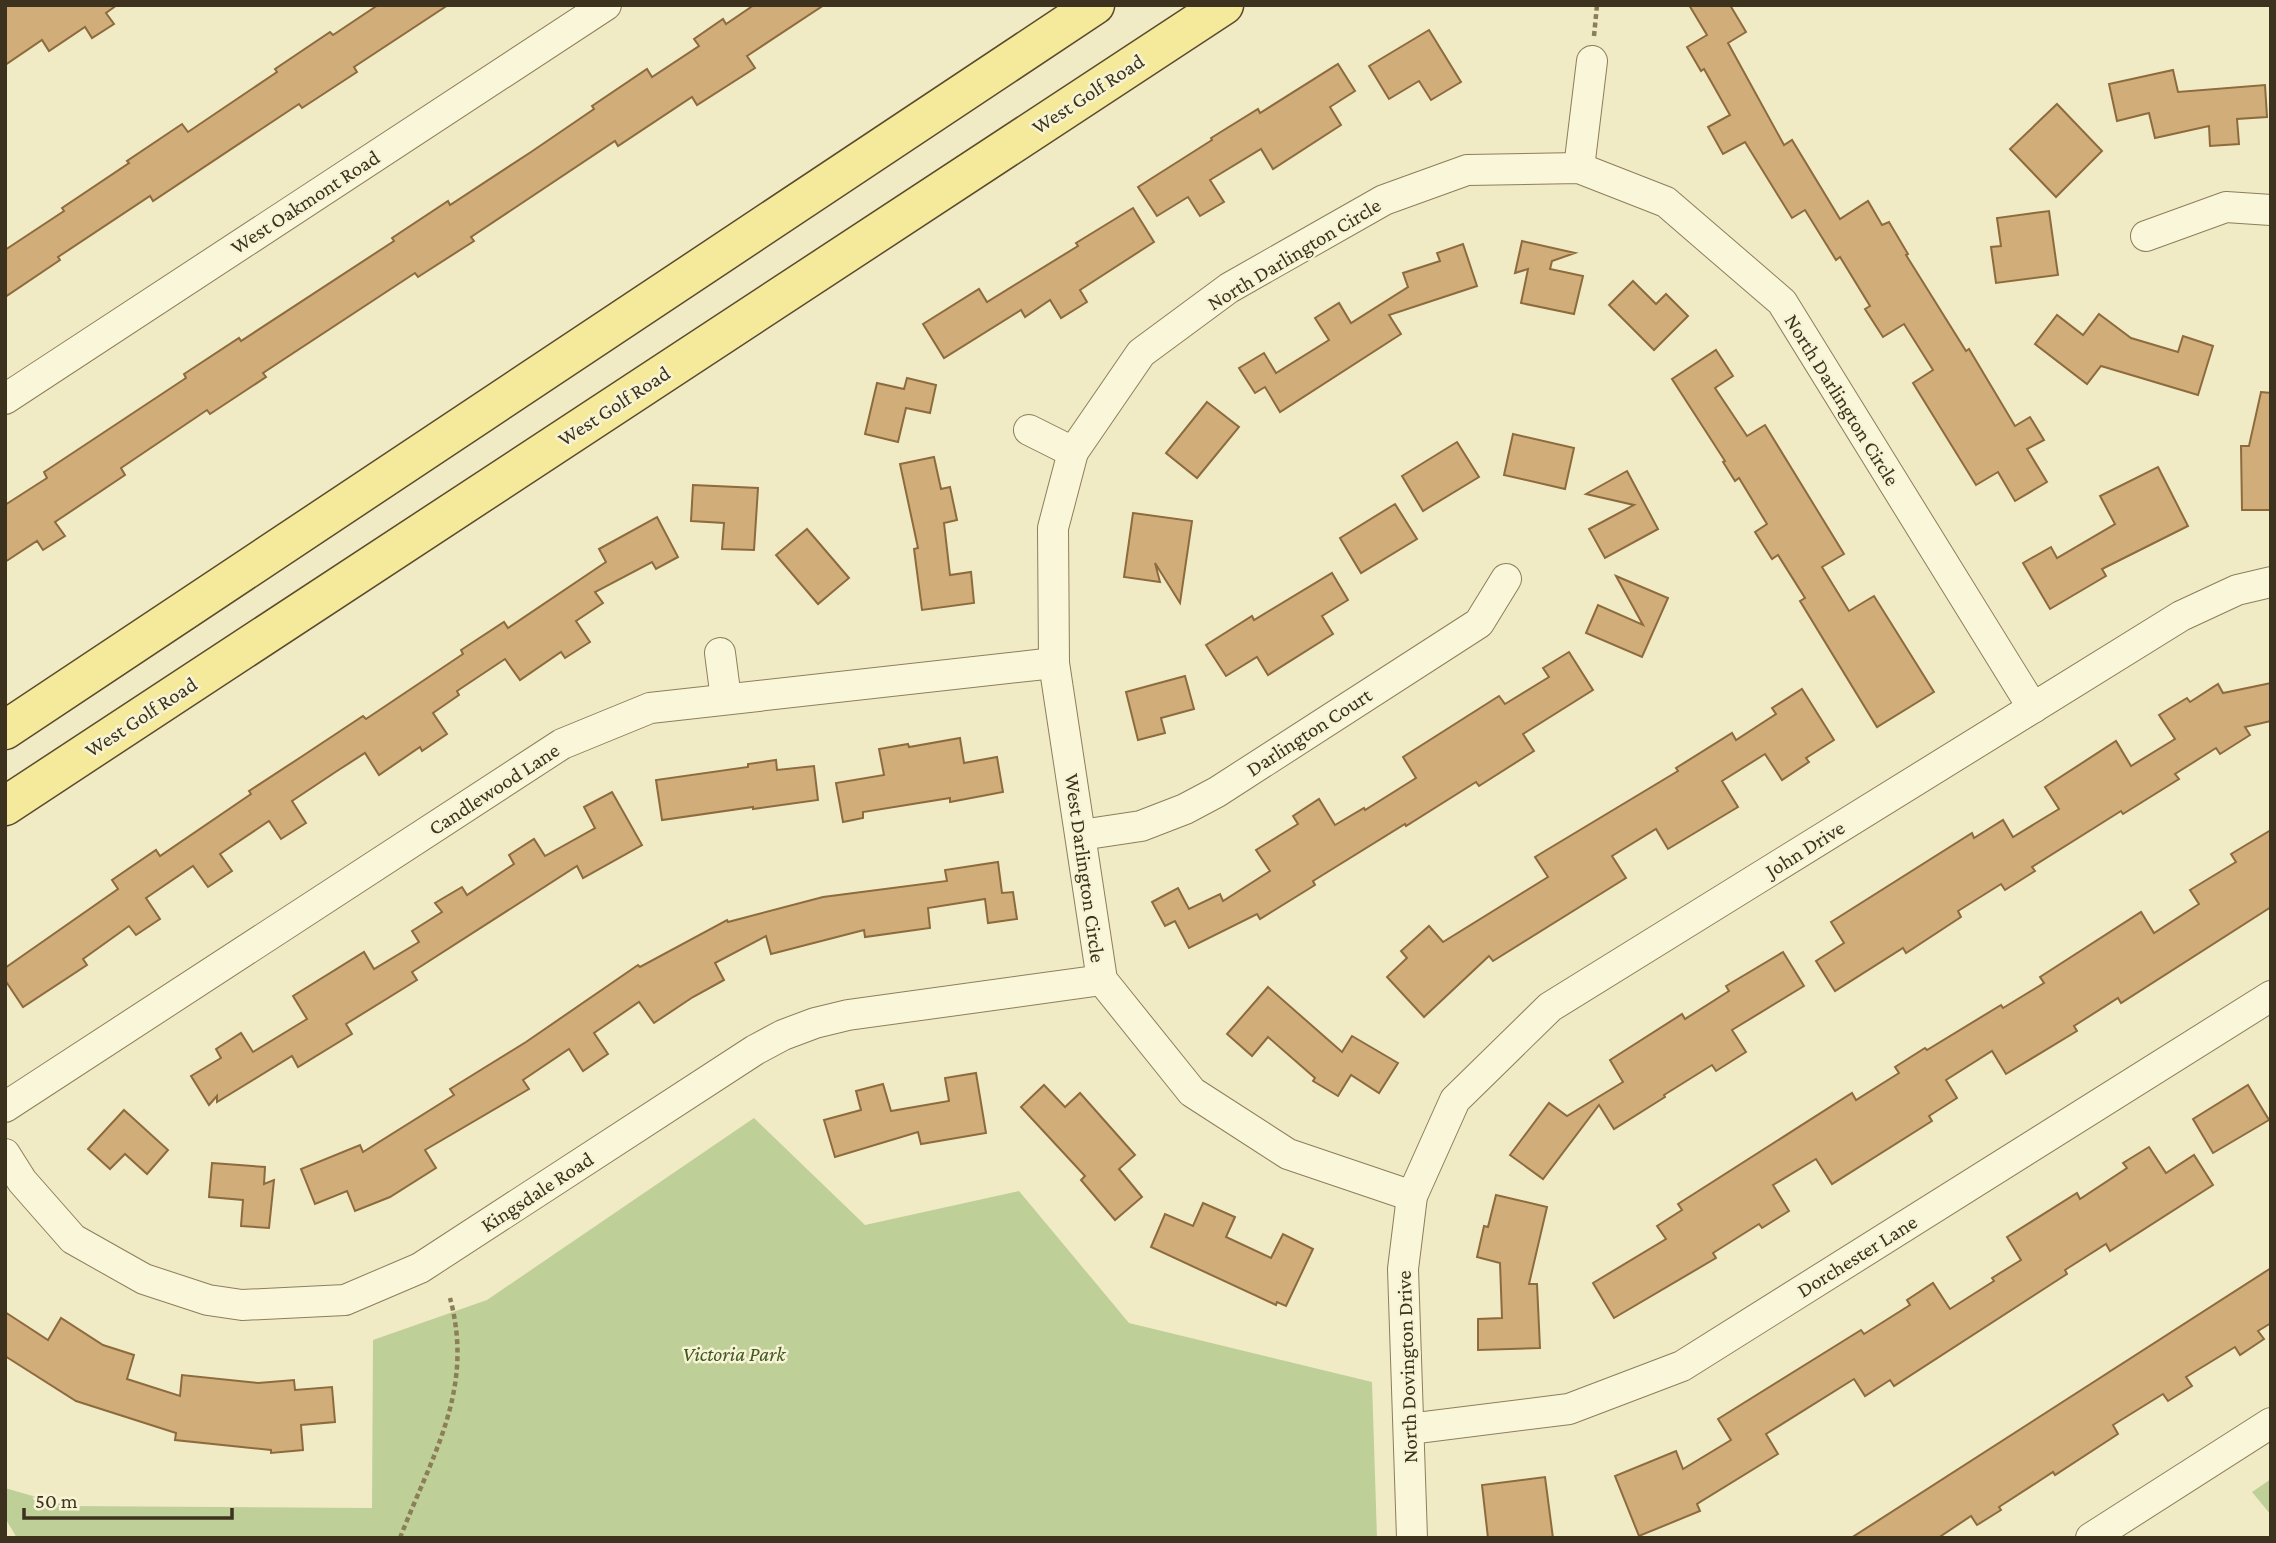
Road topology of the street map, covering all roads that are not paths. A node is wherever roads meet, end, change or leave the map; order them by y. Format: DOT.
graph roads {
  1 [pos="606,5"];
  2 [pos="1095,5"];
  3 [pos="1224,5"];
  4 [pos="1592,61"];
  5 [pos="1579,168"];
  6 [pos="2271,210"];
  7 [pos="2146,236"];
  8 [pos="5,399"];
  9 [pos="1029,430"];
  10 [pos="1073,453"];
  11 [pos="1506,579"];
  12 [pos="2271,582"];
  13 [pos="720,653"];
  14 [pos="1054,663"];
  15 [pos="726,699"];
  16 [pos="2033,708"];
  17 [pos="5,730"];
  18 [pos="5,806"];
  19 [pos="1081,835"];
  20 [pos="1102,979"];
  21 [pos="2271,996"];
  22 [pos="5,1107"];
  23 [pos="5,1154"];
  24 [pos="1412,1196"];
  25 [pos="2271,1423"];
  26 [pos="1409,1429"];
  27 [pos="1412,1538"];
  28 [pos="2091,1538"];
  1 -- 8 [label="street, West Oakmont Road"];
  2 -- 17 [label="main road"];
  3 -- 18 [label="main road, West Golf Road"];
  4 -- 5 [label="street"];
  5 -- 10 [label="street, North Darlington Circle"];
  5 -- 16 [label="street, North Darlington Circle"];
  6 -- 7 [label="street"];
  9 -- 10 [label="street"];
  10 -- 14 [label="street, North Darlington Circle"];
  11 -- 19 [label="street, Darlington Court"];
  12 -- 16 [label="street, John Drive"];
  13 -- 15 [label="street"];
  14 -- 15 [label="street, Candlewood Lane"];
  14 -- 19 [label="street, West Darlington Circle"];
  15 -- 22 [label="street, Candlewood Lane"];
  16 -- 24 [label="street, John Drive"];
  19 -- 20 [label="street, West Darlington Circle"];
  20 -- 23 [label="street, Kingsdale Road"];
  20 -- 24 [label="street, West Darlington Circle"];
  21 -- 26 [label="street, Dorchester Lane"];
  24 -- 26 [label="street, North Dovington Drive"];
  25 -- 28 [label="street"];
  26 -- 27 [label="street, North Dovington Drive"];
}
